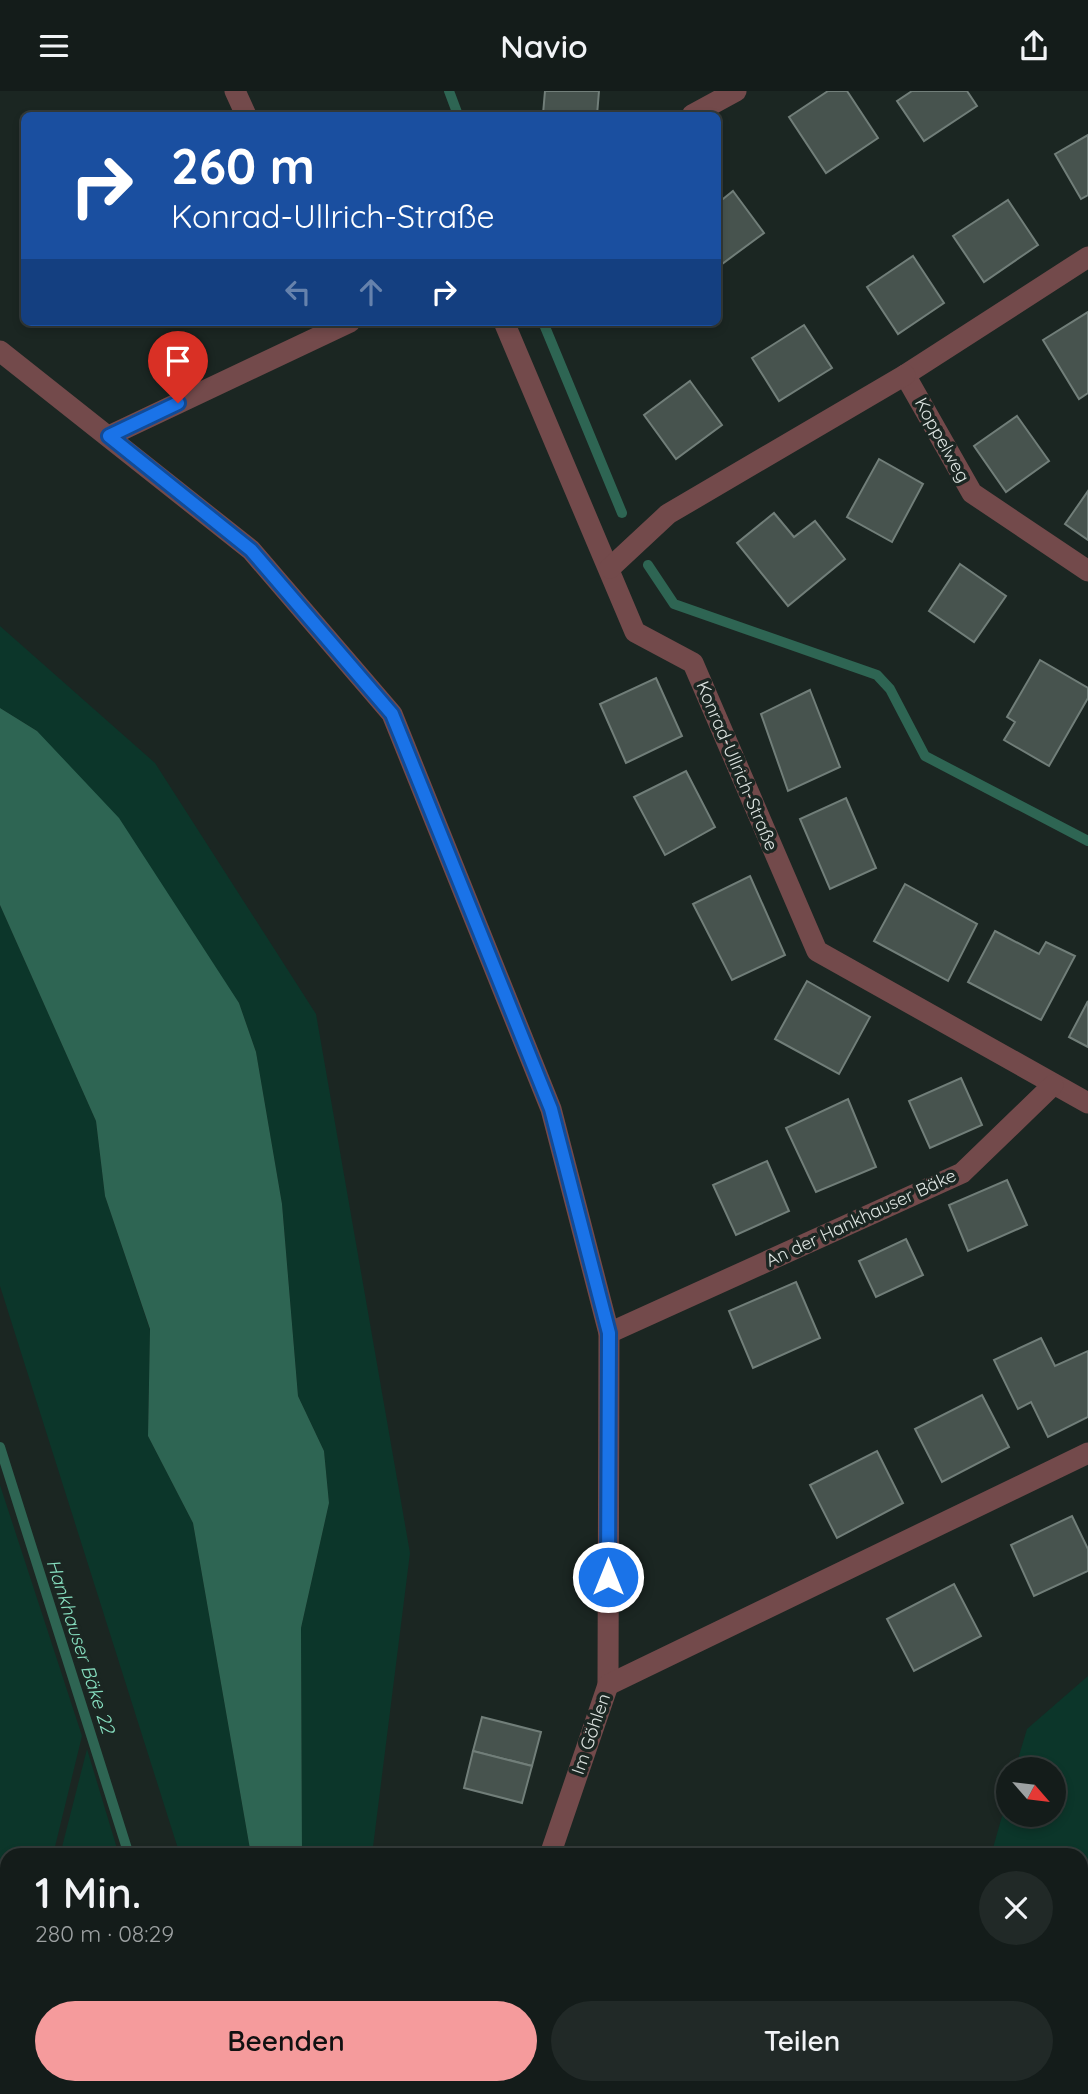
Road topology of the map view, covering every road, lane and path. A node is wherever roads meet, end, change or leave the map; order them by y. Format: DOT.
graph roads {
  1 [pos="235,91"];
  2 [pos="736,91"];
  3 [pos="245,112"];
  4 [pos="698,112"];
  5 [pos="1088,257"];
  6 [pos="338,326"];
  7 [pos="506,326"];
  8 [pos="0,351"];
  9 [pos="905,375"];
  10 [pos="109,436"];
  11 [pos="610,568"];
  12 [pos="1088,571"];
  13 [pos="1054,1085"];
  14 [pos="1088,1103"];
  15 [pos="609,1333"];
  16 [pos="1088,1453"];
  17 [pos="608,1685"];
  18 [pos="552,1848"];
  1 -- 3 [label="street"];
  2 -- 4 [label="street"];
  5 -- 9 [label="street"];
  6 -- 10 [label="street"];
  7 -- 11 [label="street, Konrad-Ullrich-Straße"];
  8 -- 10 [label="street, Im Göhlen"];
  9 -- 11 [label="street"];
  9 -- 12 [label="street, Koppelweg"];
  10 -- 15 [label="street, Im Göhlen"];
  11 -- 13 [label="street, Konrad-Ullrich-Straße"];
  13 -- 14 [label="street"];
  13 -- 15 [label="street, An der Hankhauser Bäke"];
  15 -- 17 [label="street, Im Göhlen"];
  16 -- 17 [label="street"];
  17 -- 18 [label="street, Im Göhlen"];
}
